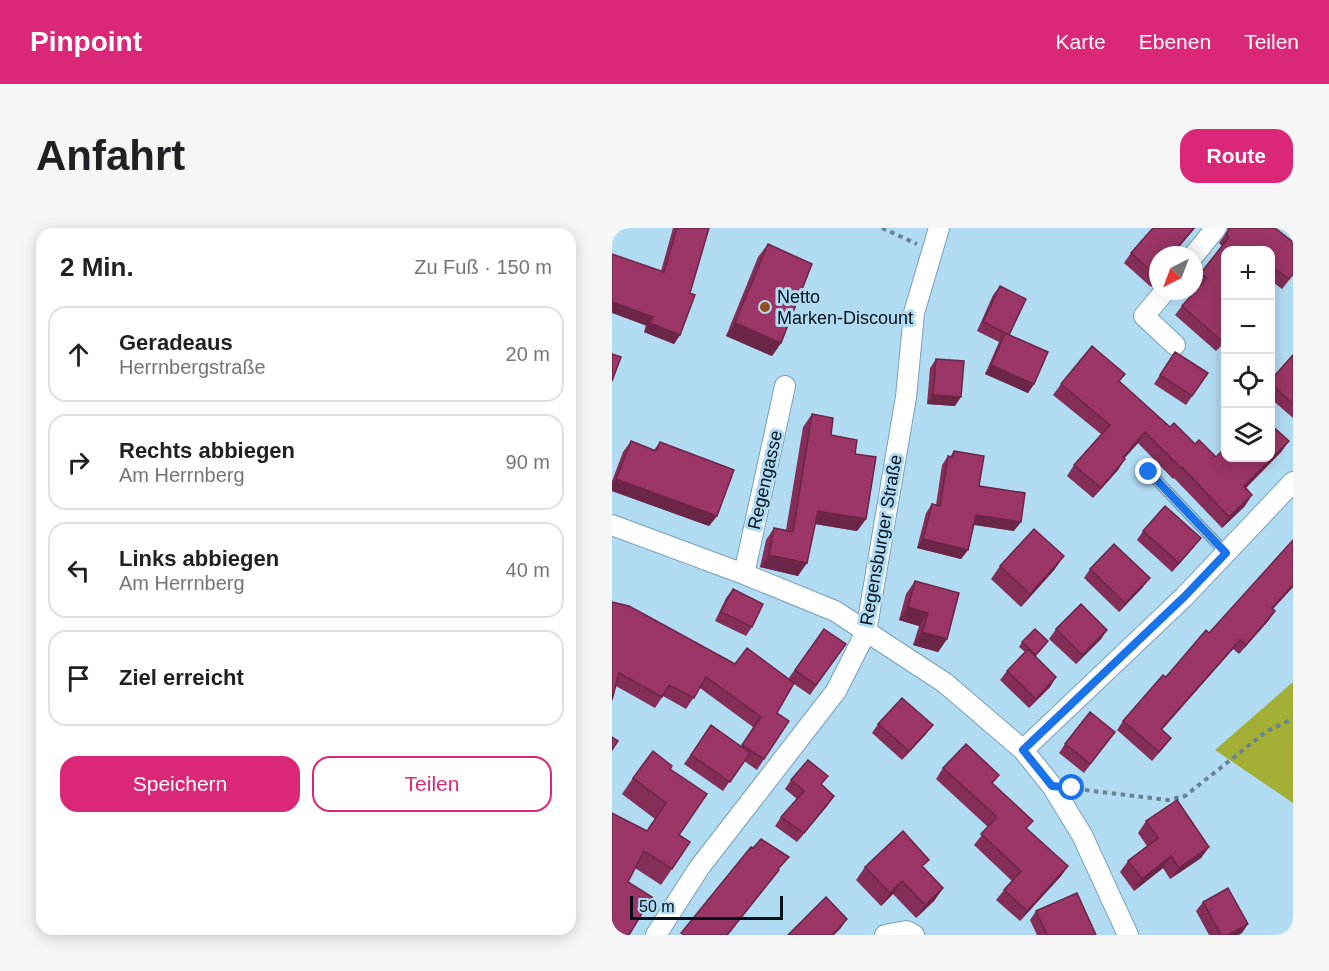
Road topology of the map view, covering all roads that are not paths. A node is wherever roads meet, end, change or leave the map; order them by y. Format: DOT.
graph roads {
  1 [pos="939,228"];
  2 [pos="1216,228"];
  3 [pos="1201,246"];
  4 [pos="1157,300"];
  5 [pos="1175,345"];
  6 [pos="785,386"];
  7 [pos="1149,472"];
  8 [pos="1293,482"];
  9 [pos="612,525"];
  10 [pos="1226,553"];
  11 [pos="744,574"];
  12 [pos="866,632"];
  13 [pos="1023,750"];
  14 [pos="656,935"];
  15 [pos="885,935"];
  16 [pos="914,935"];
  17 [pos="1128,935"];
  1 -- 12 [label="street, Regensburger Straße"];
  2 -- 3 [label="street"];
  4 -- 5 [label="street"];
  6 -- 11 [label="street, Regengasse"];
  7 -- 10 [label="lane"];
  8 -- 10 [label="street"];
  9 -- 11 [label="street"];
  10 -- 13 [label="street"];
  11 -- 12 [label="street"];
  12 -- 13 [label="street"];
  12 -- 14 [label="street, Regensburger Straße"];
  13 -- 17 [label="street"];
  15 -- 16 [label="street"];
}
